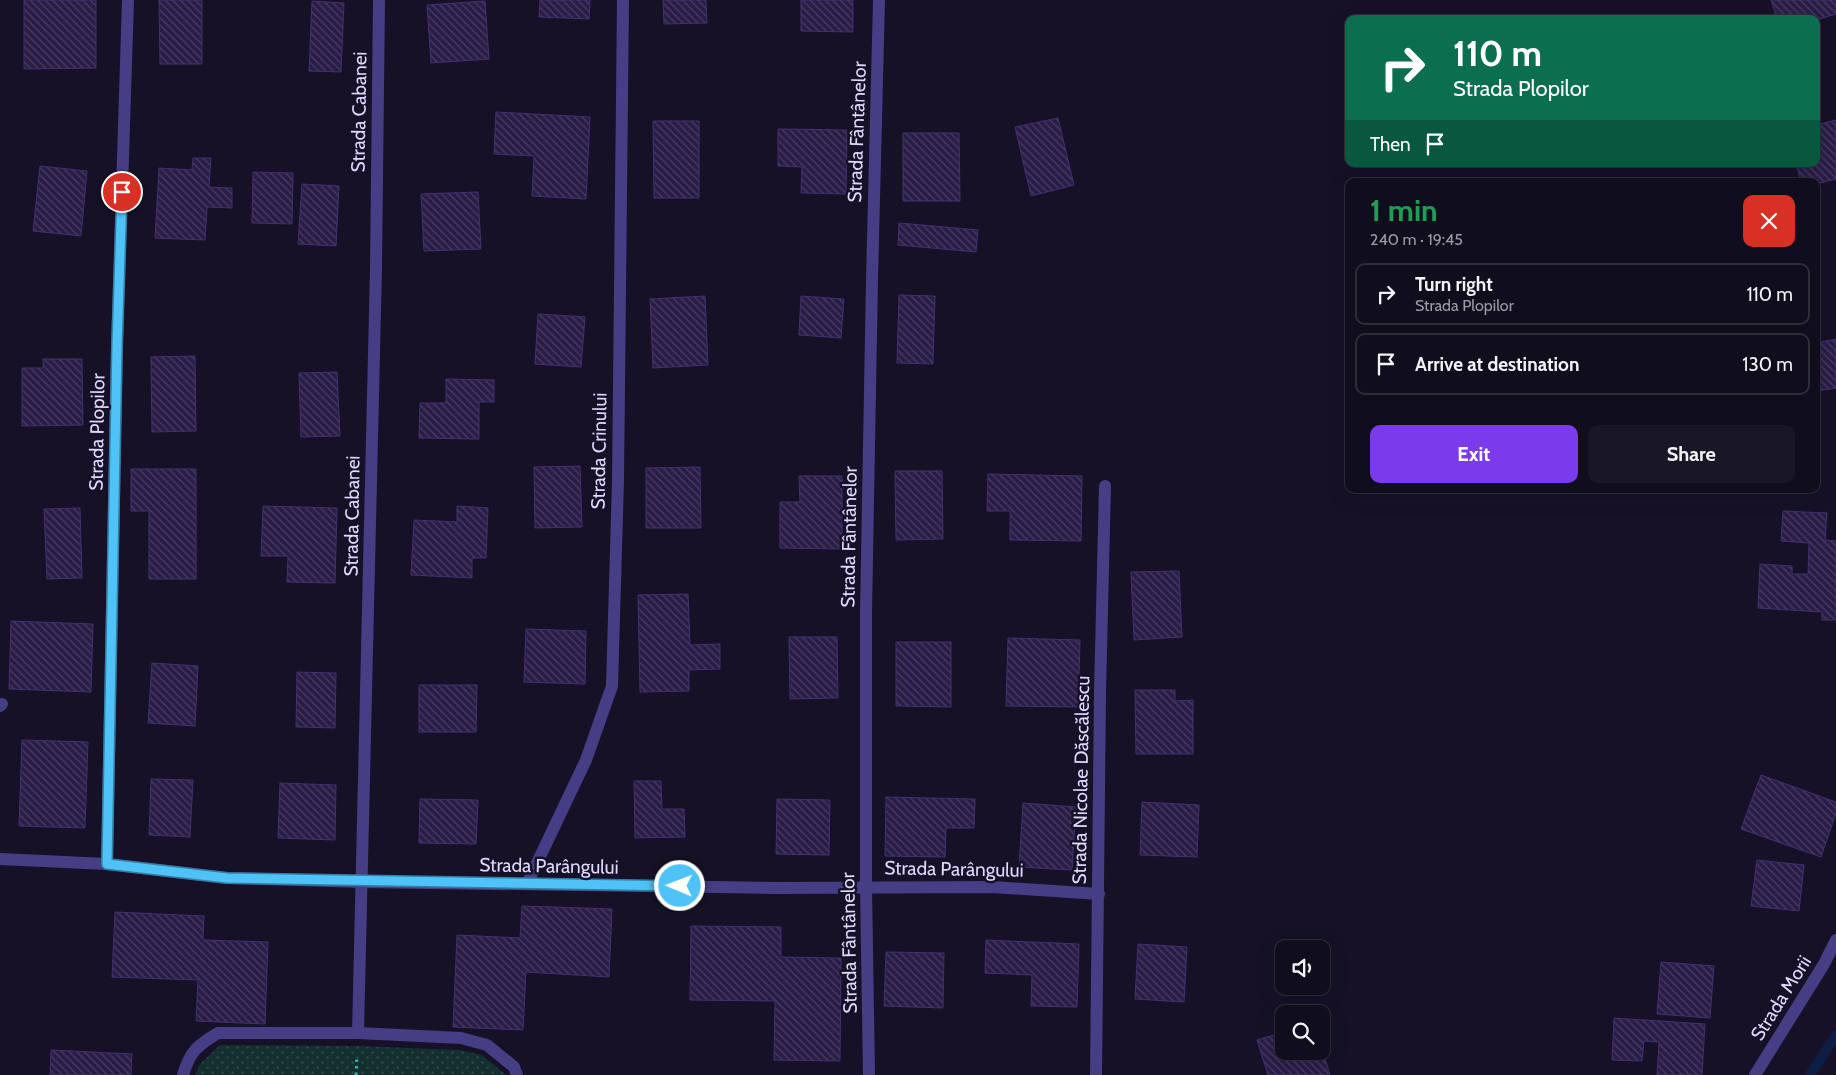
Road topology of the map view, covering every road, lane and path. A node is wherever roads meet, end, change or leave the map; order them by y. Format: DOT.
graph roads {
  1 [pos="128,0"];
  2 [pos="379,0"];
  3 [pos="623,0"];
  4 [pos="879,0"];
  5 [pos="1105,486"];
  6 [pos="0,858"];
  7 [pos="107,864"];
  8 [pos="362,882"];
  9 [pos="527,884"];
  10 [pos="866,887"];
  11 [pos="1099,894"];
  12 [pos="1836,940"];
  13 [pos="358,1033"];
  14 [pos="183,1075"];
  15 [pos="517,1075"];
  16 [pos="870,1075"];
  17 [pos="1096,1075"];
  18 [pos="1755,1075"];
  1 -- 7 [label="street, Strada Plopilor"];
  2 -- 8 [label="street, Strada Cabanei"];
  3 -- 9 [label="street, Strada Crinului"];
  4 -- 10 [label="street, Strada Fântânelor"];
  5 -- 11 [label="street, Strada Nicolae Dăscălescu"];
  6 -- 7 [label="street, Strada Parângului"];
  7 -- 8 [label="street, Strada Parângului"];
  8 -- 9 [label="street, Strada Parângului"];
  8 -- 13 [label="street, Strada Cabanei"];
  9 -- 10 [label="street, Strada Parângului"];
  10 -- 11 [label="street, Strada Parângului"];
  10 -- 16 [label="street, Strada Fântânelor"];
  11 -- 17 [label="street, Strada Nicolae Dăscălescu"];
  12 -- 18 [label="street, Strada Morii"];
  13 -- 14 [label="street"];
  13 -- 15 [label="street"];
}
